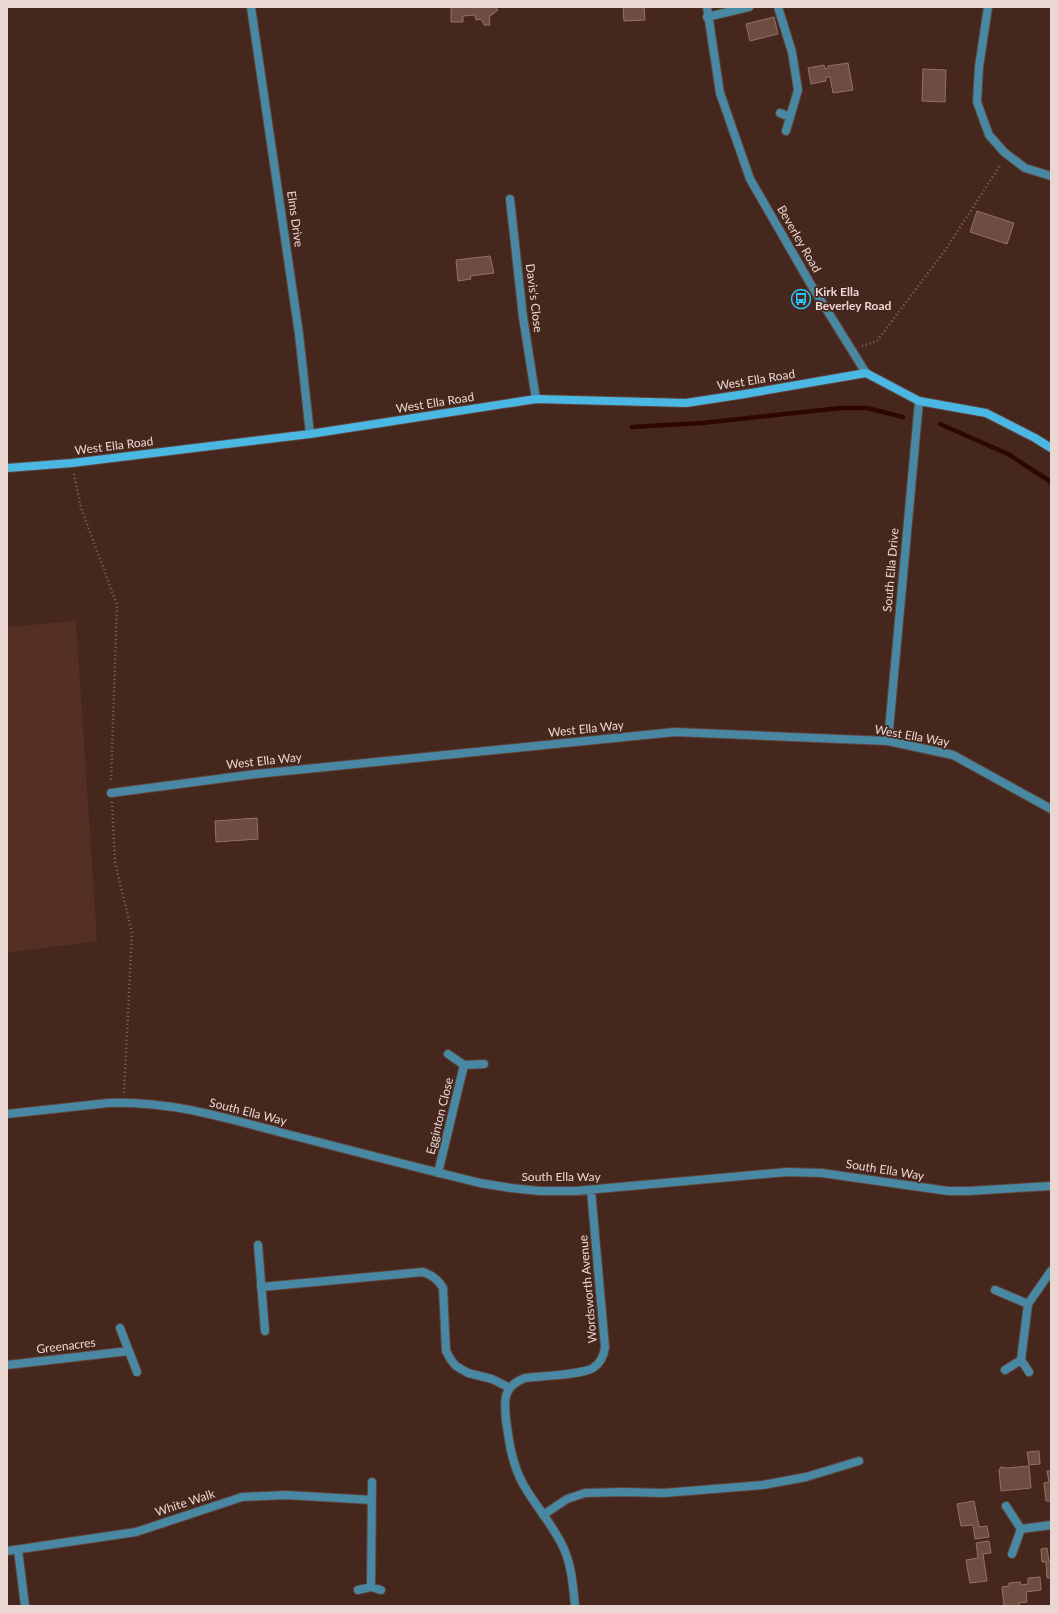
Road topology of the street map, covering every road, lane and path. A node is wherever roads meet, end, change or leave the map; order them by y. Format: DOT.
graph roads {
  1 [pos="250,7"];
  2 [pos="707,7"];
  3 [pos="749,7"];
  4 [pos="778,7"];
  5 [pos="988,7"];
  6 [pos="707,17"];
  7 [pos="780,113"];
  8 [pos="790,117"];
  9 [pos="786,131"];
  10 [pos="1007,155"];
  11 [pos="1051,176"];
  12 [pos="510,199"];
  13 [pos="852,350"];
  14 [pos="866,373"];
  15 [pos="536,399"];
  16 [pos="918,401"];
  17 [pos="310,434"];
  18 [pos="1051,448"];
  19 [pos="7,468"];
  20 [pos="888,741"];
  21 [pos="111,793"];
  22 [pos="1051,809"];
  23 [pos="448,1054"];
  24 [pos="484,1064"];
  25 [pos="464,1065"];
  26 [pos="7,1114"];
  27 [pos="438,1173"];
  28 [pos="1051,1186"];
  29 [pos="591,1190"];
  30 [pos="258,1245"];
  31 [pos="1051,1271"];
  32 [pos="261,1287"];
  33 [pos="995,1290"];
  34 [pos="1028,1304"];
  35 [pos="120,1328"];
  36 [pos="265,1331"];
  37 [pos="129,1350"];
  38 [pos="1021,1360"];
  39 [pos="7,1365"];
  40 [pos="1005,1370"];
  41 [pos="137,1372"];
  42 [pos="1029,1372"];
  43 [pos="510,1388"];
  44 [pos="859,1461"];
  45 [pos="372,1482"];
  46 [pos="372,1500"];
  47 [pos="1006,1506"];
  48 [pos="543,1515"];
  49 [pos="1051,1525"];
  50 [pos="1021,1529"];
  51 [pos="18,1550"];
  52 [pos="7,1551"];
  53 [pos="1012,1554"];
  54 [pos="371,1587"];
  55 [pos="358,1590"];
  56 [pos="381,1590"];
  57 [pos="25,1606"];
  58 [pos="575,1606"];
  1 -- 17 [label="street, Elms Drive"];
  2 -- 6 [label="street, Beverley Road"];
  3 -- 6 [label="street"];
  4 -- 8 [label="street"];
  5 -- 10 [label="street"];
  6 -- 13 [label="street, Beverley Road"];
  7 -- 8 [label="street"];
  8 -- 9 [label="street"];
  10 -- 11 [label="street"];
  10 -- 13 [label="path"];
  12 -- 15 [label="street, Davis's Close"];
  13 -- 14 [label="street, Beverley Road"];
  14 -- 15 [label="street, West Ella Road"];
  14 -- 16 [label="street"];
  15 -- 17 [label="street, West Ella Road"];
  16 -- 18 [label="street"];
  16 -- 20 [label="street, South Ella Drive"];
  17 -- 19 [label="street, West Ella Road"];
  20 -- 21 [label="street, West Ella Way"];
  20 -- 22 [label="street, West Ella Way"];
  23 -- 25 [label="street, Egginton Close"];
  24 -- 25 [label="street, Egginton Close"];
  25 -- 27 [label="street, Egginton Close"];
  26 -- 27 [label="street, South Ella Way"];
  27 -- 29 [label="street, South Ella Way"];
  28 -- 29 [label="street, South Ella Way"];
  29 -- 43 [label="street, Wordsworth Avenue"];
  30 -- 32 [label="street"];
  31 -- 34 [label="street"];
  32 -- 36 [label="street"];
  32 -- 43 [label="street"];
  33 -- 34 [label="street"];
  34 -- 38 [label="street"];
  35 -- 37 [label="street"];
  37 -- 39 [label="street, Greenacres"];
  37 -- 41 [label="street"];
  38 -- 40 [label="street"];
  38 -- 42 [label="street"];
  43 -- 48 [label="street"];
  44 -- 48 [label="street"];
  45 -- 46 [label="street"];
  46 -- 51 [label="street, White Walk"];
  46 -- 54 [label="street"];
  47 -- 50 [label="street"];
  48 -- 58 [label="street"];
  49 -- 50 [label="street"];
  50 -- 53 [label="street"];
  51 -- 52 [label="street, White Walk"];
  51 -- 57 [label="street"];
  54 -- 55 [label="street"];
  54 -- 56 [label="street"];
}
